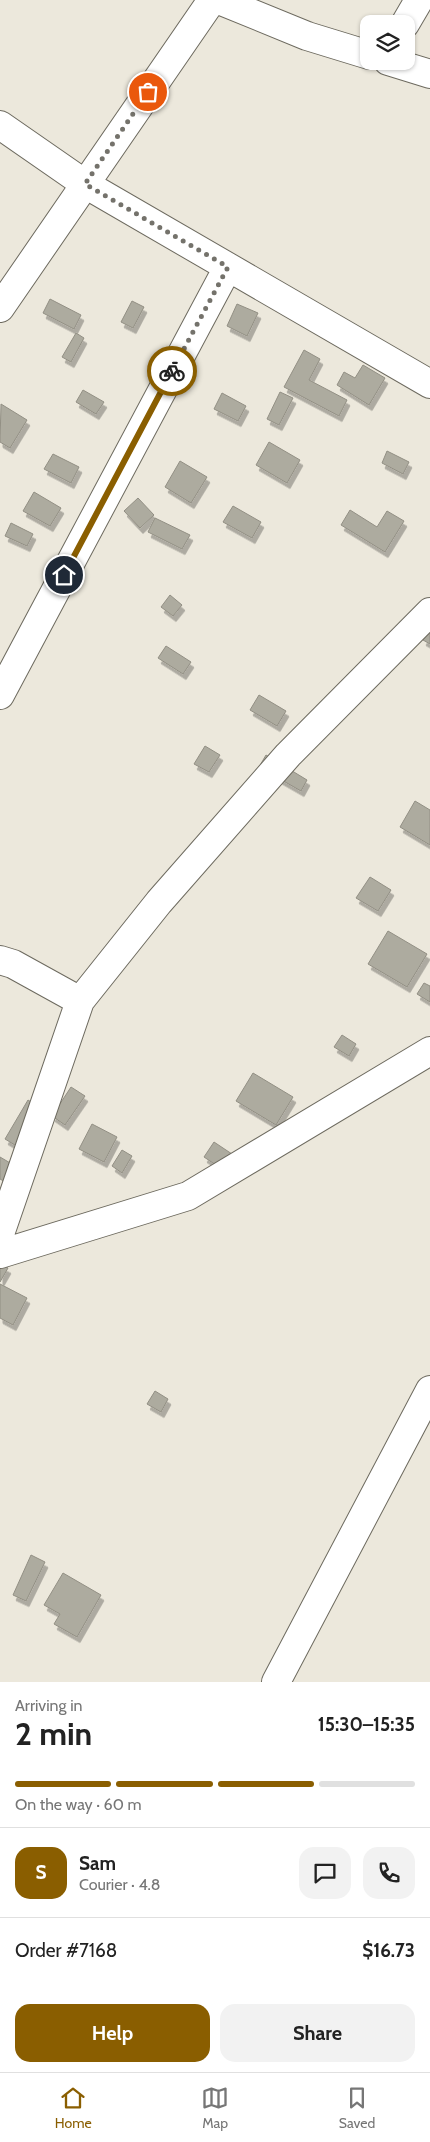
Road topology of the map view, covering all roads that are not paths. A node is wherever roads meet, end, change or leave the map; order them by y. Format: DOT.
graph roads {
  1 [pos="212,0"];
  2 [pos="219,0"];
  3 [pos="418,0"];
  4 [pos="410,15"];
  5 [pos="360,52"];
  6 [pos="415,69"];
  7 [pos="430,74"];
  8 [pos="0,125"];
  9 [pos="85,184"];
  10 [pos="228,267"];
  11 [pos="0,308"];
  12 [pos="430,384"];
  13 [pos="430,612"];
  14 [pos="0,695"];
  15 [pos="0,960"];
  16 [pos="80,1001"];
  17 [pos="430,1051"];
  18 [pos="0,1234"];
  19 [pos="0,1254"];
  20 [pos="430,1390"];
  21 [pos="422,1428"];
  22 [pos="276,1682"];
  1 -- 9 [label="street"];
  2 -- 5 [label="street"];
  3 -- 4 [label="street"];
  6 -- 7 [label="street"];
  8 -- 9 [label="street"];
  9 -- 10 [label="street"];
  9 -- 11 [label="street"];
  10 -- 12 [label="street"];
  10 -- 14 [label="street"];
  13 -- 16 [label="street"];
  15 -- 16 [label="street"];
  16 -- 18 [label="street"];
  17 -- 19 [label="street"];
  20 -- 21 [label="street"];
  21 -- 22 [label="street"];
}
